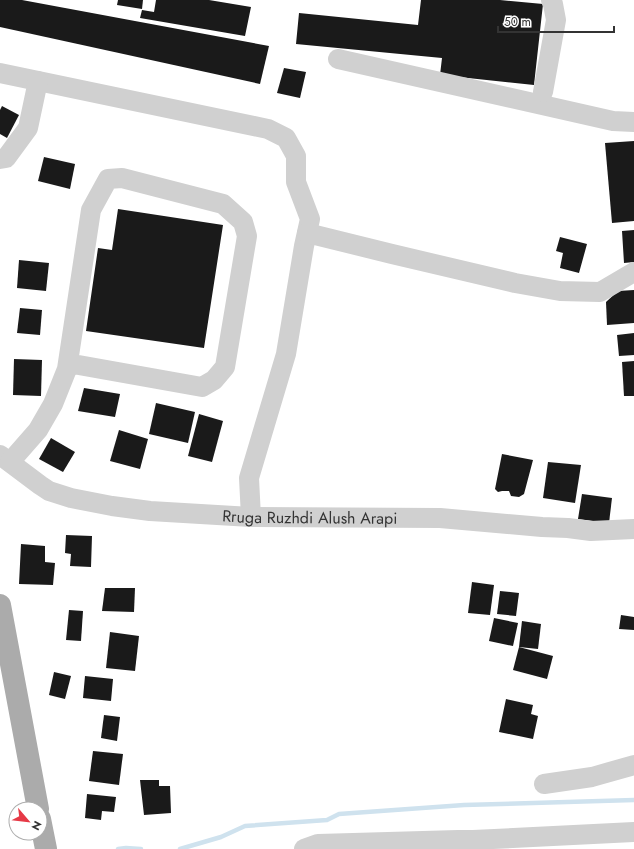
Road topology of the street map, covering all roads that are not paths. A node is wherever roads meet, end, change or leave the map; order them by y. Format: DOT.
graph roads {
  1 [pos="551,0"];
  2 [pos="338,59"];
  3 [pos="0,73"];
  4 [pos="38,81"];
  5 [pos="543,92"];
  6 [pos="634,122"];
  7 [pos="0,159"];
  8 [pos="307,234"];
  9 [pos="634,272"];
  10 [pos="67,368"];
  11 [pos="5,458"];
  12 [pos="251,517"];
  13 [pos="634,529"];
  14 [pos="0,606"];
  15 [pos="634,765"];
  16 [pos="544,784"];
  17 [pos="37,801"];
  18 [pos="634,832"];
  19 [pos="473,845"];
  20 [pos="304,849"];
  1 -- 5 [label="street"];
  2 -- 6 [label="street"];
  3 -- 4 [label="street"];
  4 -- 7 [label="street"];
  4 -- 8 [label="street"];
  8 -- 9 [label="street"];
  8 -- 12 [label="street"];
  10 -- 10 [label="street"];
  10 -- 11 [label="street"];
  11 -- 12 [label="street, Rruga Ruzhdi Alush Arapi"];
  12 -- 13 [label="street, Rruga Ruzhdi Alush Arapi"];
  14 -- 17 [label="main road"];
  15 -- 16 [label="street"];
  18 -- 19 [label="street"];
  19 -- 20 [label="street"];
}
